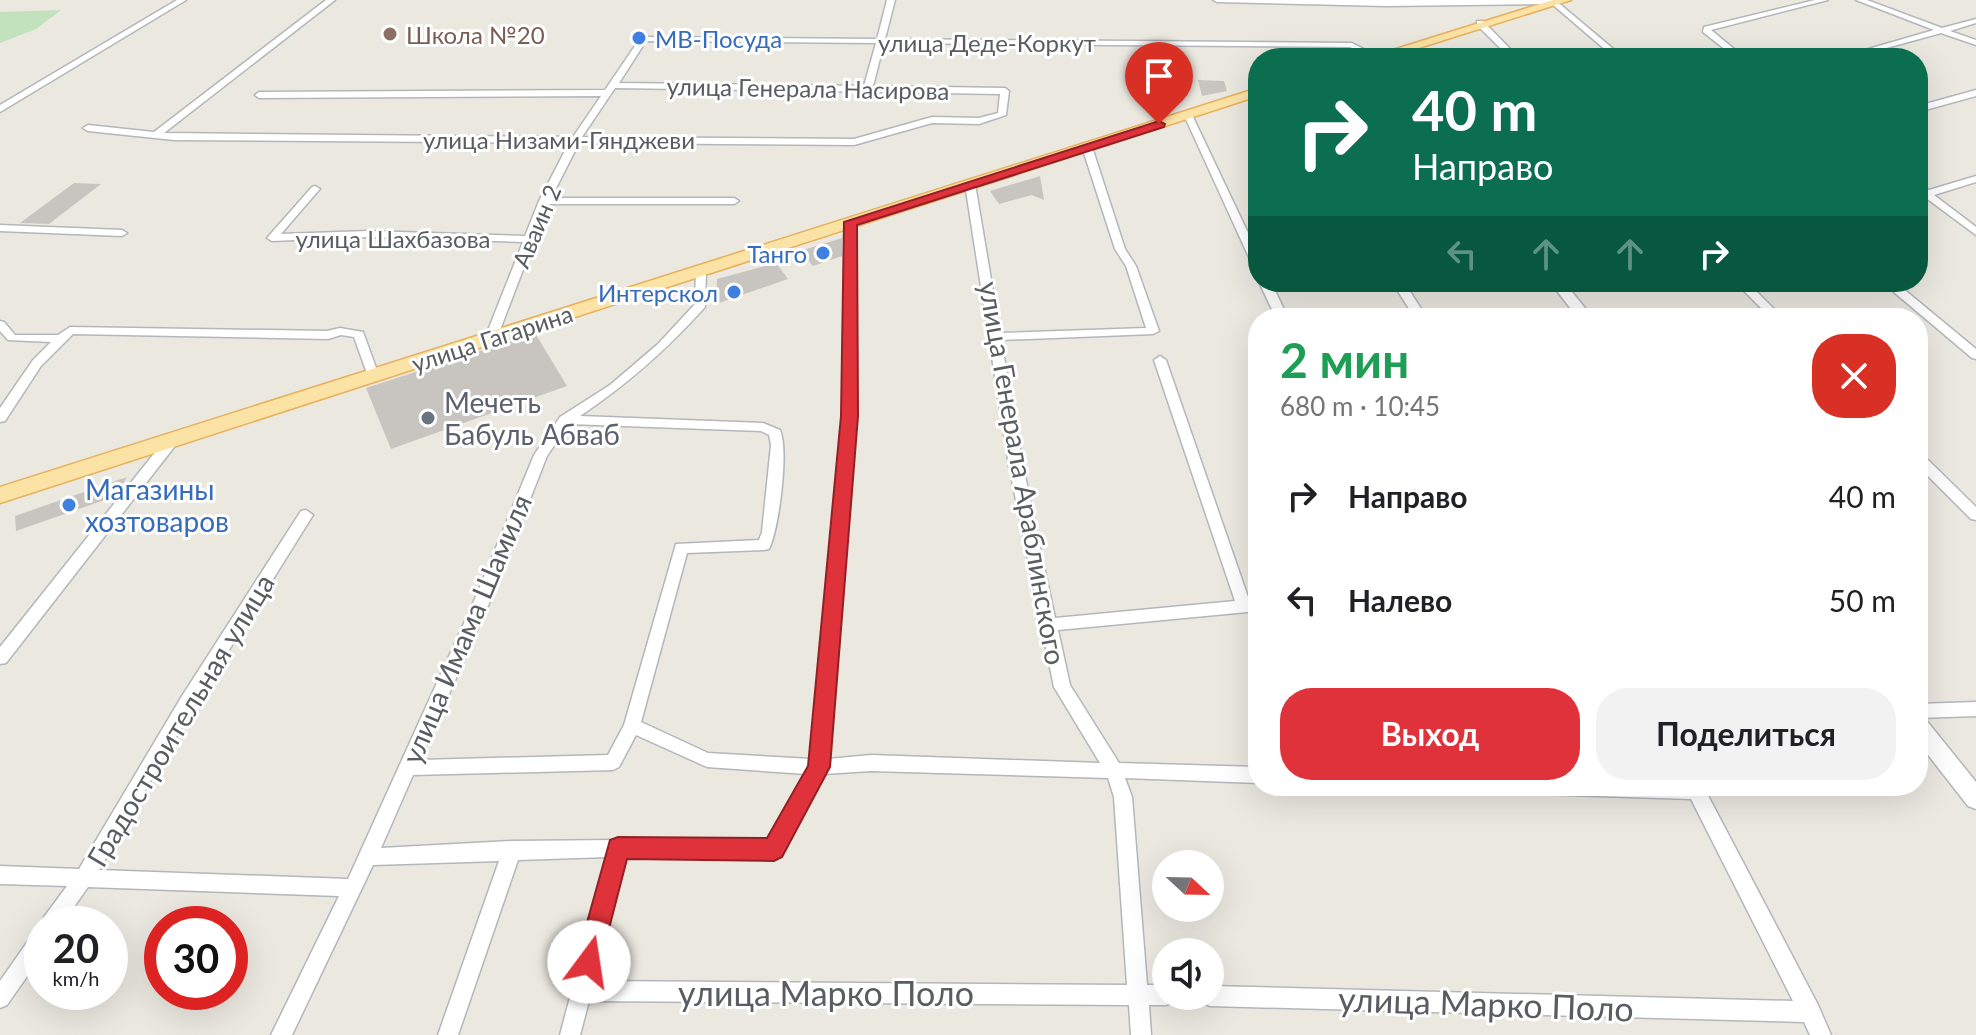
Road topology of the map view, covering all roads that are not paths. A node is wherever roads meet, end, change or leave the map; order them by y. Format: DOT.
graph roads {
  1 [pos="182,0"];
  2 [pos="331,0"];
  3 [pos="891,0"];
  4 [pos="1217,0"];
  5 [pos="1824,0"];
  6 [pos="1860,0"];
  7 [pos="1295,1"];
  8 [pos="1559,1"];
  9 [pos="1385,2"];
  10 [pos="1469,2"];
  11 [pos="1976,21"];
  12 [pos="1480,23"];
  13 [pos="1942,30"];
  14 [pos="644,39"];
  15 [pos="881,41"];
  16 [pos="1976,43"];
  17 [pos="1357,48"];
  18 [pos="1404,48"];
  19 [pos="1505,48"];
  20 [pos="1609,48"];
  21 [pos="1728,48"];
  22 [pos="1877,48"];
  23 [pos="609,89"];
  24 [pos="868,89"];
  25 [pos="1005,91"];
  26 [pos="1976,93"];
  27 [pos="259,95"];
  28 [pos="1248,95"];
  29 [pos="1928,106"];
  30 [pos="0,109"];
  31 [pos="1188,115"];
  32 [pos="88,128"];
  33 [pos="157,134"];
  34 [pos="576,139"];
  35 [pos="1087,147"];
  36 [pos="1976,179"];
  37 [pos="970,184"];
  38 [pos="315,189"];
  39 [pos="1928,190"];
  40 [pos="1928,196"];
  41 [pos="544,201"];
  42 [pos="734,201"];
  43 [pos="850,222"];
  44 [pos="0,228"];
  45 [pos="1976,232"];
  46 [pos="122,233"];
  47 [pos="529,239"];
  48 [pos="1248,244"];
  49 [pos="701,271"];
  50 [pos="1565,292"];
  51 [pos="1751,292"];
  52 [pos="1900,292"];
  53 [pos="1578,308"];
  54 [pos="1767,308"];
  55 [pos="1919,308"];
  56 [pos="1928,315"];
  57 [pos="0,324"];
  58 [pos="66,334"];
  59 [pos="997,337"];
  60 [pos="491,338"];
  61 [pos="1976,355"];
  62 [pos="1160,360"];
  63 [pos="373,376"];
  64 [pos="0,418"];
  65 [pos="565,420"];
  66 [pos="173,439"];
  67 [pos="1928,468"];
  68 [pos="0,495"];
  69 [pos="306,515"];
  70 [pos="1976,515"];
  71 [pos="1248,598"];
  72 [pos="1248,606"];
  73 [pos="1050,625"];
  74 [pos="0,658"];
  75 [pos="1976,709"];
  76 [pos="1928,711"];
  77 [pos="632,726"];
  78 [pos="1928,739"];
  79 [pos="819,767"];
  80 [pos="406,768"];
  81 [pos="1114,770"];
  82 [pos="1248,775"];
  83 [pos="1700,796"];
  84 [pos="1976,799"];
  85 [pos="618,848"];
  86 [pos="512,850"];
  87 [pos="368,857"];
  88 [pos="0,875"];
  89 [pos="85,876"];
  90 [pos="353,888"];
  91 [pos="64,906"];
  92 [pos="24,964"];
  93 [pos="582,991"];
  94 [pos="1137,994"];
  95 [pos="1152,995"];
  96 [pos="1224,996"];
  97 [pos="0,998"];
  98 [pos="1811,1012"];
  99 [pos="281,1035"];
  100 [pos="448,1035"];
  101 [pos="570,1035"];
  102 [pos="1141,1035"];
  103 [pos="1821,1035"];
  1 -- 30 [label="street"];
  2 -- 33 [label="street"];
  3 -- 15 [label="street"];
  4 -- 7 [label="street"];
  5 -- 21 [label="street"];
  6 -- 13 [label="street"];
  7 -- 9 [label="street"];
  8 -- 10 [label="street"];
  8 -- 12 [label="main road"];
  8 -- 20 [label="street"];
  9 -- 10 [label="street"];
  11 -- 13 [label="street"];
  12 -- 18 [label="main road"];
  12 -- 19 [label="street"];
  13 -- 16 [label="street"];
  13 -- 22 [label="street"];
  14 -- 15 [label="street, улица Деде-Коркут"];
  14 -- 23 [label="street, Аваин 2"];
  15 -- 17 [label="street, улица Деде-Коркут"];
  15 -- 24 [label="street"];
  23 -- 24 [label="street, улица Генерала Насирова"];
  23 -- 27 [label="street, улица Генерала Насирова"];
  23 -- 34 [label="street, Аваин 2"];
  24 -- 25 [label="street, улица Генерала Насирова"];
  25 -- 34 [label="street, улица Низами-Гянджеви"];
  26 -- 29 [label="street"];
  28 -- 31 [label="main road, улица Гагарина"];
  31 -- 35 [label="main road, улица Гагарина"];
  31 -- 48 [label="street"];
  32 -- 33 [label="street, улица Низами-Гянджеви"];
  33 -- 34 [label="street, улица Низами-Гянджеви"];
  34 -- 41 [label="street, Аваин 2"];
  35 -- 37 [label="main road, улица Гагарина"];
  35 -- 59 [label="street"];
  36 -- 39 [label="street"];
  37 -- 43 [label="main road, улица Гагарина"];
  37 -- 59 [label="street, улица Генерала Араблинского"];
  38 -- 47 [label="street, улица Шахбазова"];
  40 -- 45 [label="street"];
  41 -- 42 [label="street"];
  41 -- 47 [label="street, Аваин 2"];
  43 -- 49 [label="main road, улица Гагарина"];
  43 -- 79 [label="street"];
  44 -- 46 [label="street"];
  47 -- 60 [label="street, Аваин 2"];
  49 -- 60 [label="main road, улица Гагарина"];
  49 -- 65 [label="street, улица Имама Шамиля"];
  50 -- 53 [label="street"];
  51 -- 54 [label="street"];
  52 -- 55 [label="street"];
  56 -- 61 [label="street"];
  57 -- 58 [label="street"];
  58 -- 63 [label="street"];
  58 -- 64 [label="street"];
  59 -- 73 [label="street, улица Генерала Араблинского"];
  60 -- 63 [label="main road, улица Гагарина"];
  62 -- 71 [label="street"];
  63 -- 66 [label="main road, улица Гагарина"];
  65 -- 77 [label="street"];
  65 -- 80 [label="street, улица Имама Шамиля"];
  66 -- 68 [label="main road, улица Гагарина"];
  66 -- 74 [label="street"];
  67 -- 70 [label="street"];
  69 -- 89 [label="street, Градостроительная улица"];
  72 -- 73 [label="street"];
  73 -- 81 [label="street, улица Генерала Араблинского"];
  75 -- 76 [label="street"];
  77 -- 79 [label="street"];
  77 -- 80 [label="street"];
  78 -- 84 [label="street"];
  79 -- 81 [label="street"];
  79 -- 85 [label="street"];
  80 -- 87 [label="street, улица Имама Шамиля"];
  81 -- 82 [label="street"];
  81 -- 94 [label="street, улица Генерала Араблинского"];
  83 -- 98 [label="street"];
  85 -- 86 [label="street"];
  85 -- 93 [label="street"];
  86 -- 87 [label="street"];
  86 -- 100 [label="street"];
  87 -- 90 [label="street, улица Имама Шамиля"];
  88 -- 89 [label="street"];
  89 -- 90 [label="street"];
  89 -- 91 [label="street, Градостроительная улица"];
  90 -- 99 [label="street, улица Имама Шамиля"];
  92 -- 97 [label="street"];
  93 -- 94 [label="street, улица Марко Поло"];
  93 -- 101 [label="street"];
  94 -- 95 [label="street, улица Марко Поло"];
  94 -- 102 [label="street, улица Генерала Араблинского"];
  96 -- 98 [label="street, улица Марко Поло"];
  98 -- 103 [label="street"];
}
